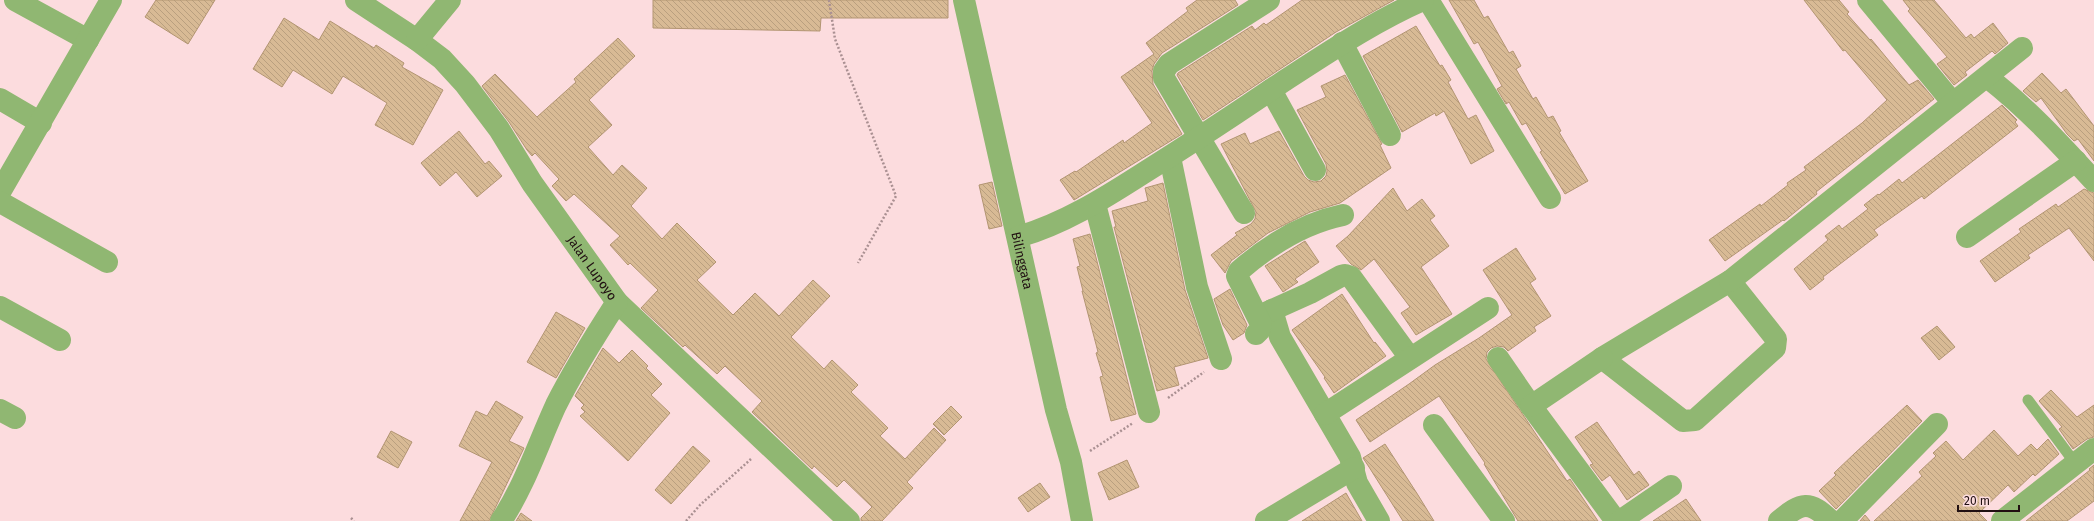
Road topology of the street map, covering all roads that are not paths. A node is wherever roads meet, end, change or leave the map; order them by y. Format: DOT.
graph roads {
  1 [pos="15,0"];
  2 [pos="111,0"];
  3 [pos="356,0"];
  4 [pos="450,0"];
  5 [pos="964,0"];
  6 [pos="1269,0"];
  7 [pos="1423,0"];
  8 [pos="1428,0"];
  9 [pos="1868,0"];
  10 [pos="88,40"];
  11 [pos="418,40"];
  12 [pos="1342,43"];
  13 [pos="2022,48"];
  14 [pos="1987,77"];
  15 [pos="1271,90"];
  16 [pos="0,99"];
  17 [pos="1953,103"];
  18 [pos="41,123"];
  19 [pos="1390,135"];
  20 [pos="1199,138"];
  21 [pos="1170,157"];
  22 [pos="2076,161"];
  23 [pos="1315,170"];
  24 [pos="2094,181"];
  25 [pos="0,192"];
  26 [pos="1550,198"];
  27 [pos="0,202"];
  28 [pos="1095,204"];
  29 [pos="1244,214"];
  30 [pos="1343,215"];
  31 [pos="1025,236"];
  32 [pos="1967,237"];
  33 [pos="107,262"];
  34 [pos="1730,281"];
  35 [pos="617,302"];
  36 [pos="0,307"];
  37 [pos="1488,308"];
  38 [pos="1262,320"];
  39 [pos="60,340"];
  40 [pos="1410,358"];
  41 [pos="1498,358"];
  42 [pos="1602,358"];
  43 [pos="1221,359"];
  44 [pos="2028,400"];
  45 [pos="1531,406"];
  46 [pos="1149,412"];
  47 [pos="1325,414"];
  48 [pos="1937,424"];
  49 [pos="1434,425"];
  50 [pos="2094,449"];
  51 [pos="2075,463"];
  52 [pos="1354,468"];
  53 [pos="1671,486"];
  54 [pos="1269,520"];
  55 [pos="501,521"];
  56 [pos="849,521"];
  57 [pos="1082,521"];
  58 [pos="1379,521"];
  59 [pos="1504,521"];
  60 [pos="1616,521"];
  61 [pos="1620,521"];
  62 [pos="1779,521"];
  63 [pos="1831,521"];
  64 [pos="1842,521"];
  65 [pos="2002,521"];
  1 -- 10 [label="street"];
  2 -- 10 [label="street"];
  3 -- 11 [label="street, Jalan Lupoyo"];
  4 -- 11 [label="street"];
  5 -- 31 [label="street, Bilinggata"];
  6 -- 20 [label="street"];
  7 -- 12 [label="street"];
  8 -- 26 [label="street"];
  9 -- 17 [label="street"];
  10 -- 18 [label="street"];
  11 -- 35 [label="street, Jalan Lupoyo"];
  12 -- 15 [label="street"];
  12 -- 19 [label="street"];
  13 -- 14 [label="street"];
  14 -- 17 [label="street"];
  14 -- 22 [label="street"];
  15 -- 20 [label="street"];
  15 -- 23 [label="street"];
  16 -- 18 [label="street"];
  17 -- 34 [label="street"];
  18 -- 25 [label="street"];
  20 -- 21 [label="street"];
  20 -- 29 [label="street"];
  21 -- 28 [label="street"];
  21 -- 43 [label="street"];
  22 -- 24 [label="street"];
  22 -- 32 [label="street"];
  27 -- 33 [label="street"];
  28 -- 31 [label="street"];
  28 -- 46 [label="street"];
  30 -- 38 [label="street"];
  31 -- 57 [label="street, Bilinggata"];
  34 -- 42 [label="street"];
  34 -- 42 [label="street"];
  35 -- 55 [label="street"];
  35 -- 56 [label="street, Jalan Lupoyo"];
  36 -- 39 [label="street"];
  37 -- 40 [label="street"];
  38 -- 40 [label="street"];
  38 -- 47 [label="street"];
  40 -- 47 [label="street"];
  41 -- 45 [label="street"];
  42 -- 45 [label="street"];
  44 -- 51 [label="lane"];
  45 -- 60 [label="street"];
  47 -- 52 [label="street"];
  48 -- 64 [label="street"];
  49 -- 59 [label="street"];
  50 -- 51 [label="street"];
  51 -- 65 [label="street"];
  52 -- 54 [label="street"];
  52 -- 58 [label="street"];
  53 -- 61 [label="street"];
  62 -- 63 [label="street"];
}
